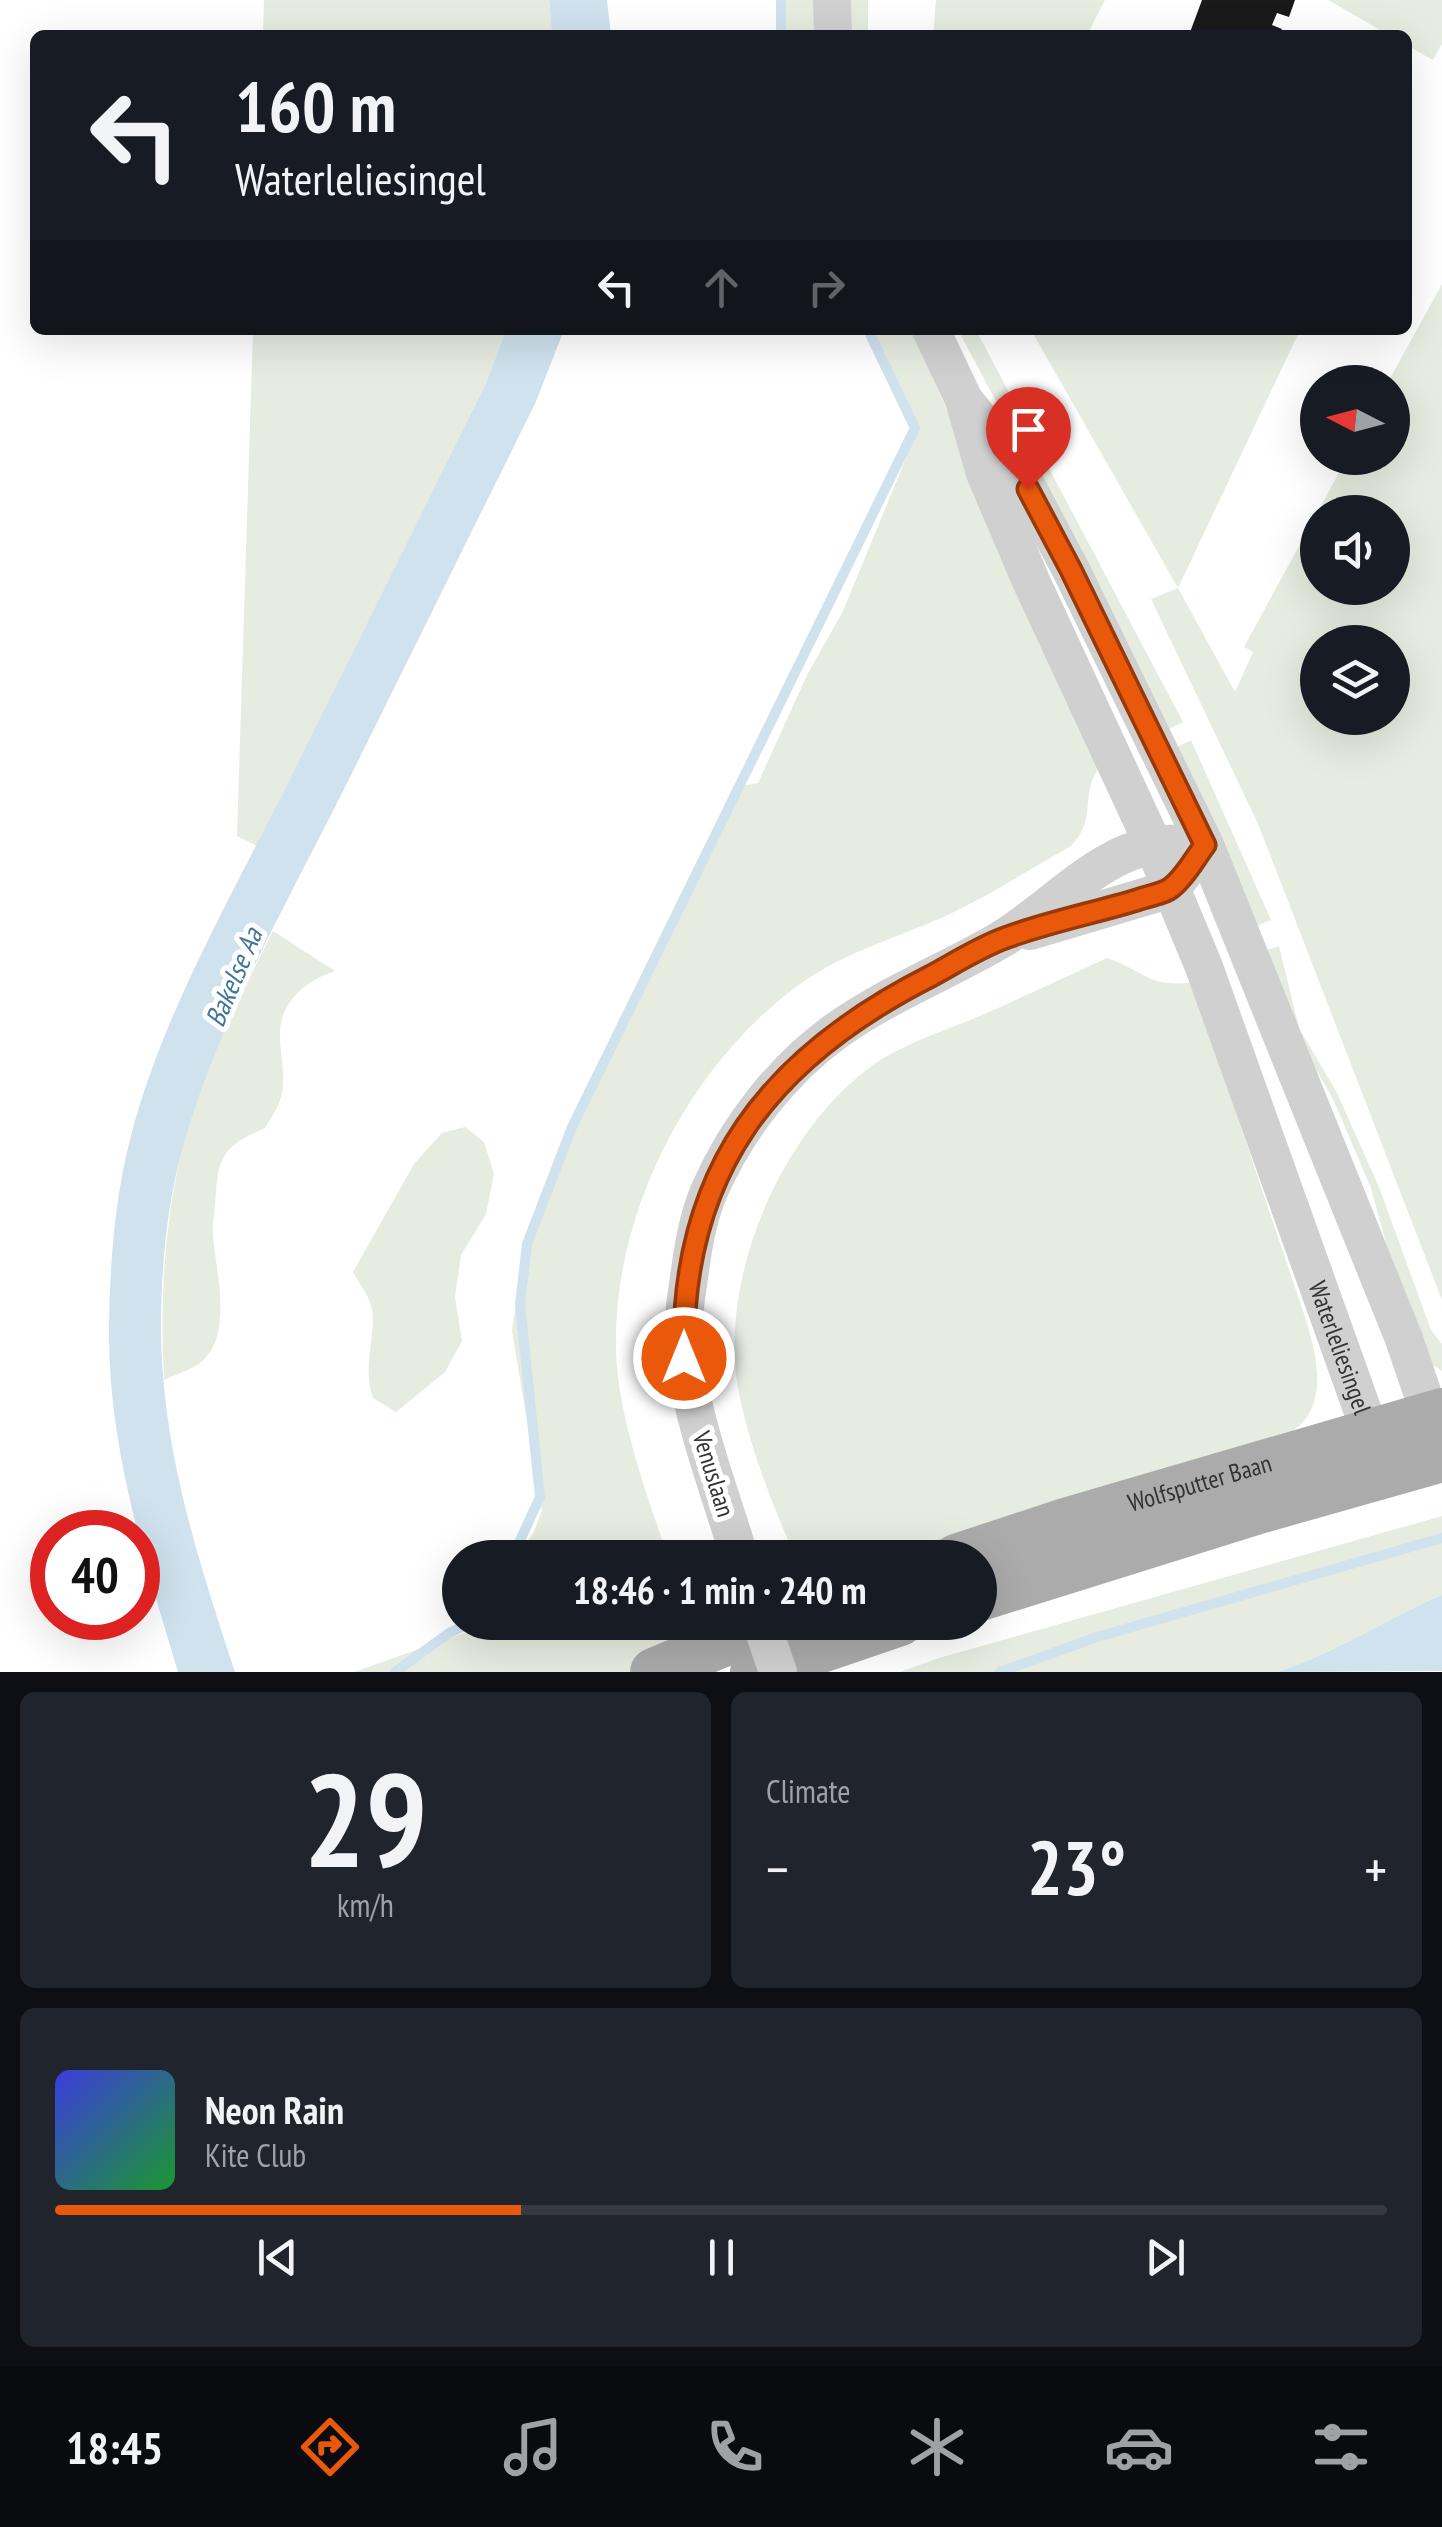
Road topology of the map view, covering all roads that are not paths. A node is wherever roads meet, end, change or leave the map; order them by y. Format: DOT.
graph roads {
  1 [pos="832,0"];
  2 [pos="833,30"];
  3 [pos="933,335"];
  4 [pos="964,400"];
  5 [pos="1152,842"];
  6 [pos="1205,845"];
  7 [pos="1172,888"];
  8 [pos="1003,938"];
  9 [pos="1371,1434"];
  10 [pos="1433,1438"];
  11 [pos="734,1540"];
  12 [pos="997,1544"];
  13 [pos="997,1592"];
  14 [pos="731,1640"];
  15 [pos="767,1640"];
  16 [pos="847,1640"];
  17 [pos="654,1672"];
  18 [pos="754,1672"];
  19 [pos="778,1672"];
  1 -- 2 [label="street"];
  3 -- 4 [label="street, Waterleliesingel"];
  4 -- 5 [label="street, Waterleliesingel"];
  4 -- 6 [label="street, Waterleliesingel"];
  5 -- 6 [label="street, Venuslaan"];
  5 -- 7 [label="street, Waterleliesingel"];
  5 -- 8 [label="street, Venuslaan"];
  6 -- 7 [label="street"];
  6 -- 10 [label="street, Waterleliesingel"];
  7 -- 8 [label="street, Venuslaan"];
  7 -- 9 [label="street, Waterleliesingel"];
  8 -- 11 [label="street, Venuslaan"];
  9 -- 10 [label="main road, Wolfsputter Baan"];
  9 -- 12 [label="main road, Wolfsputter Baan"];
  10 -- 13 [label="main road, Wolfsputter Baan"];
  14 -- 17 [label="main road"];
  15 -- 19 [label="street, bridge"];
  16 -- 18 [label="main road"];
}
